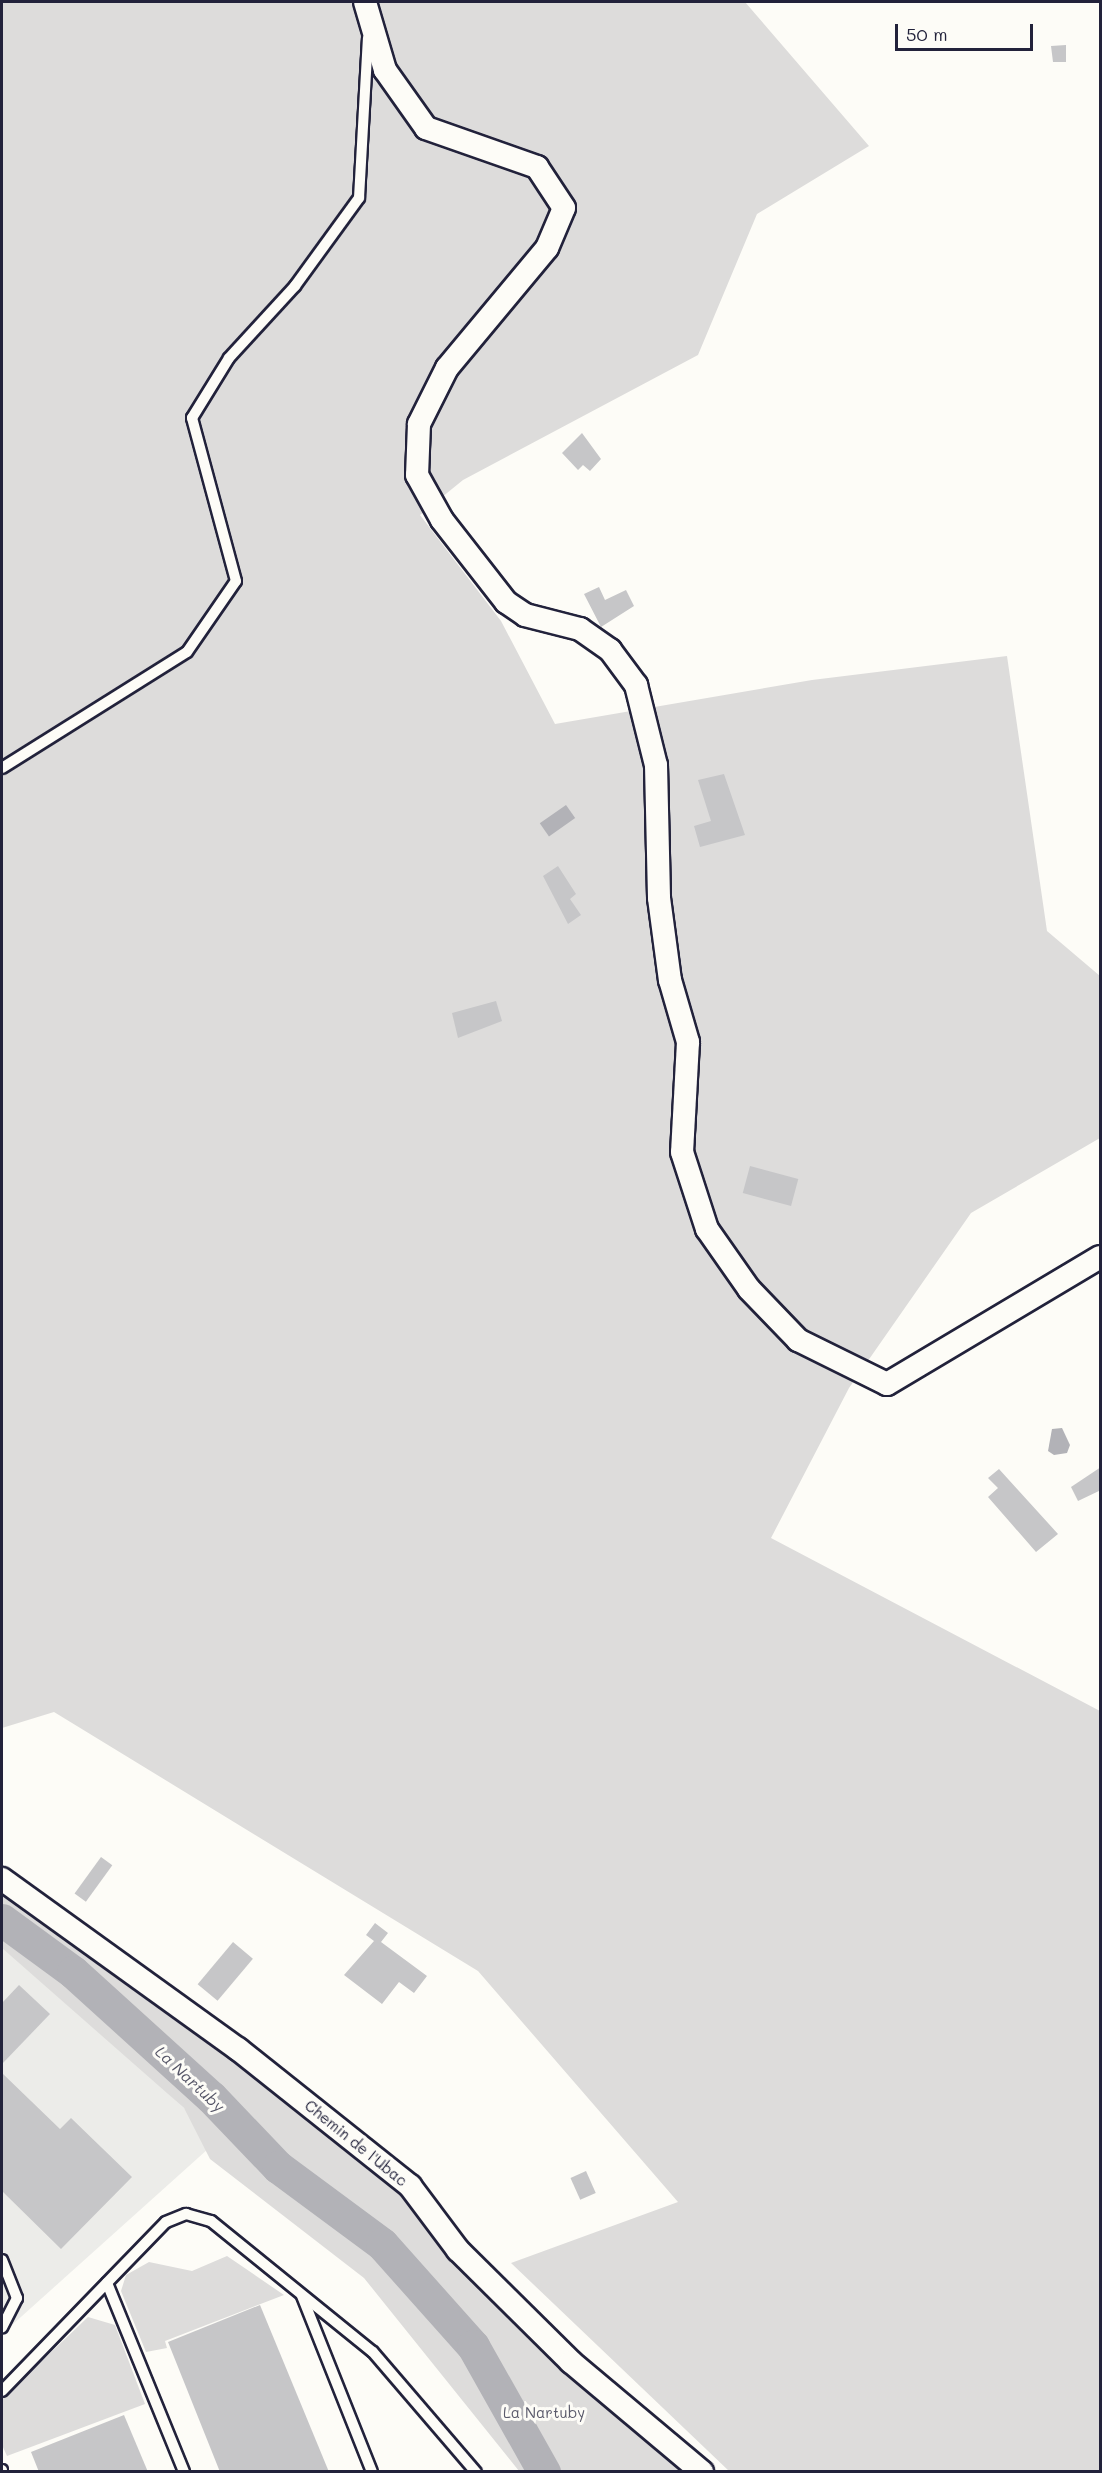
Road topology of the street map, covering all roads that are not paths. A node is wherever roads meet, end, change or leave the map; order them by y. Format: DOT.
graph roads {
  1 [pos="365,2"];
  2 [pos="368,28"];
  3 [pos="2,768"];
  4 [pos="1101,1257"];
  5 [pos="2,1879"];
  6 [pos="2,2260"];
  7 [pos="107,2283"];
  8 [pos="301,2294"];
  9 [pos="2,2327"];
  10 [pos="2,2391"];
  11 [pos="184,2472"];
  12 [pos="372,2472"];
  13 [pos="476,2472"];
  14 [pos="702,2472"];
  1 -- 2 [label="street"];
  2 -- 3 [label="lane"];
  2 -- 4 [label="street"];
  5 -- 14 [label="street, Chemin de l'Ubac"];
  6 -- 9 [label="lane"];
  7 -- 8 [label="lane"];
  7 -- 10 [label="lane"];
  7 -- 11 [label="lane"];
  8 -- 12 [label="lane"];
  8 -- 13 [label="lane"];
}
